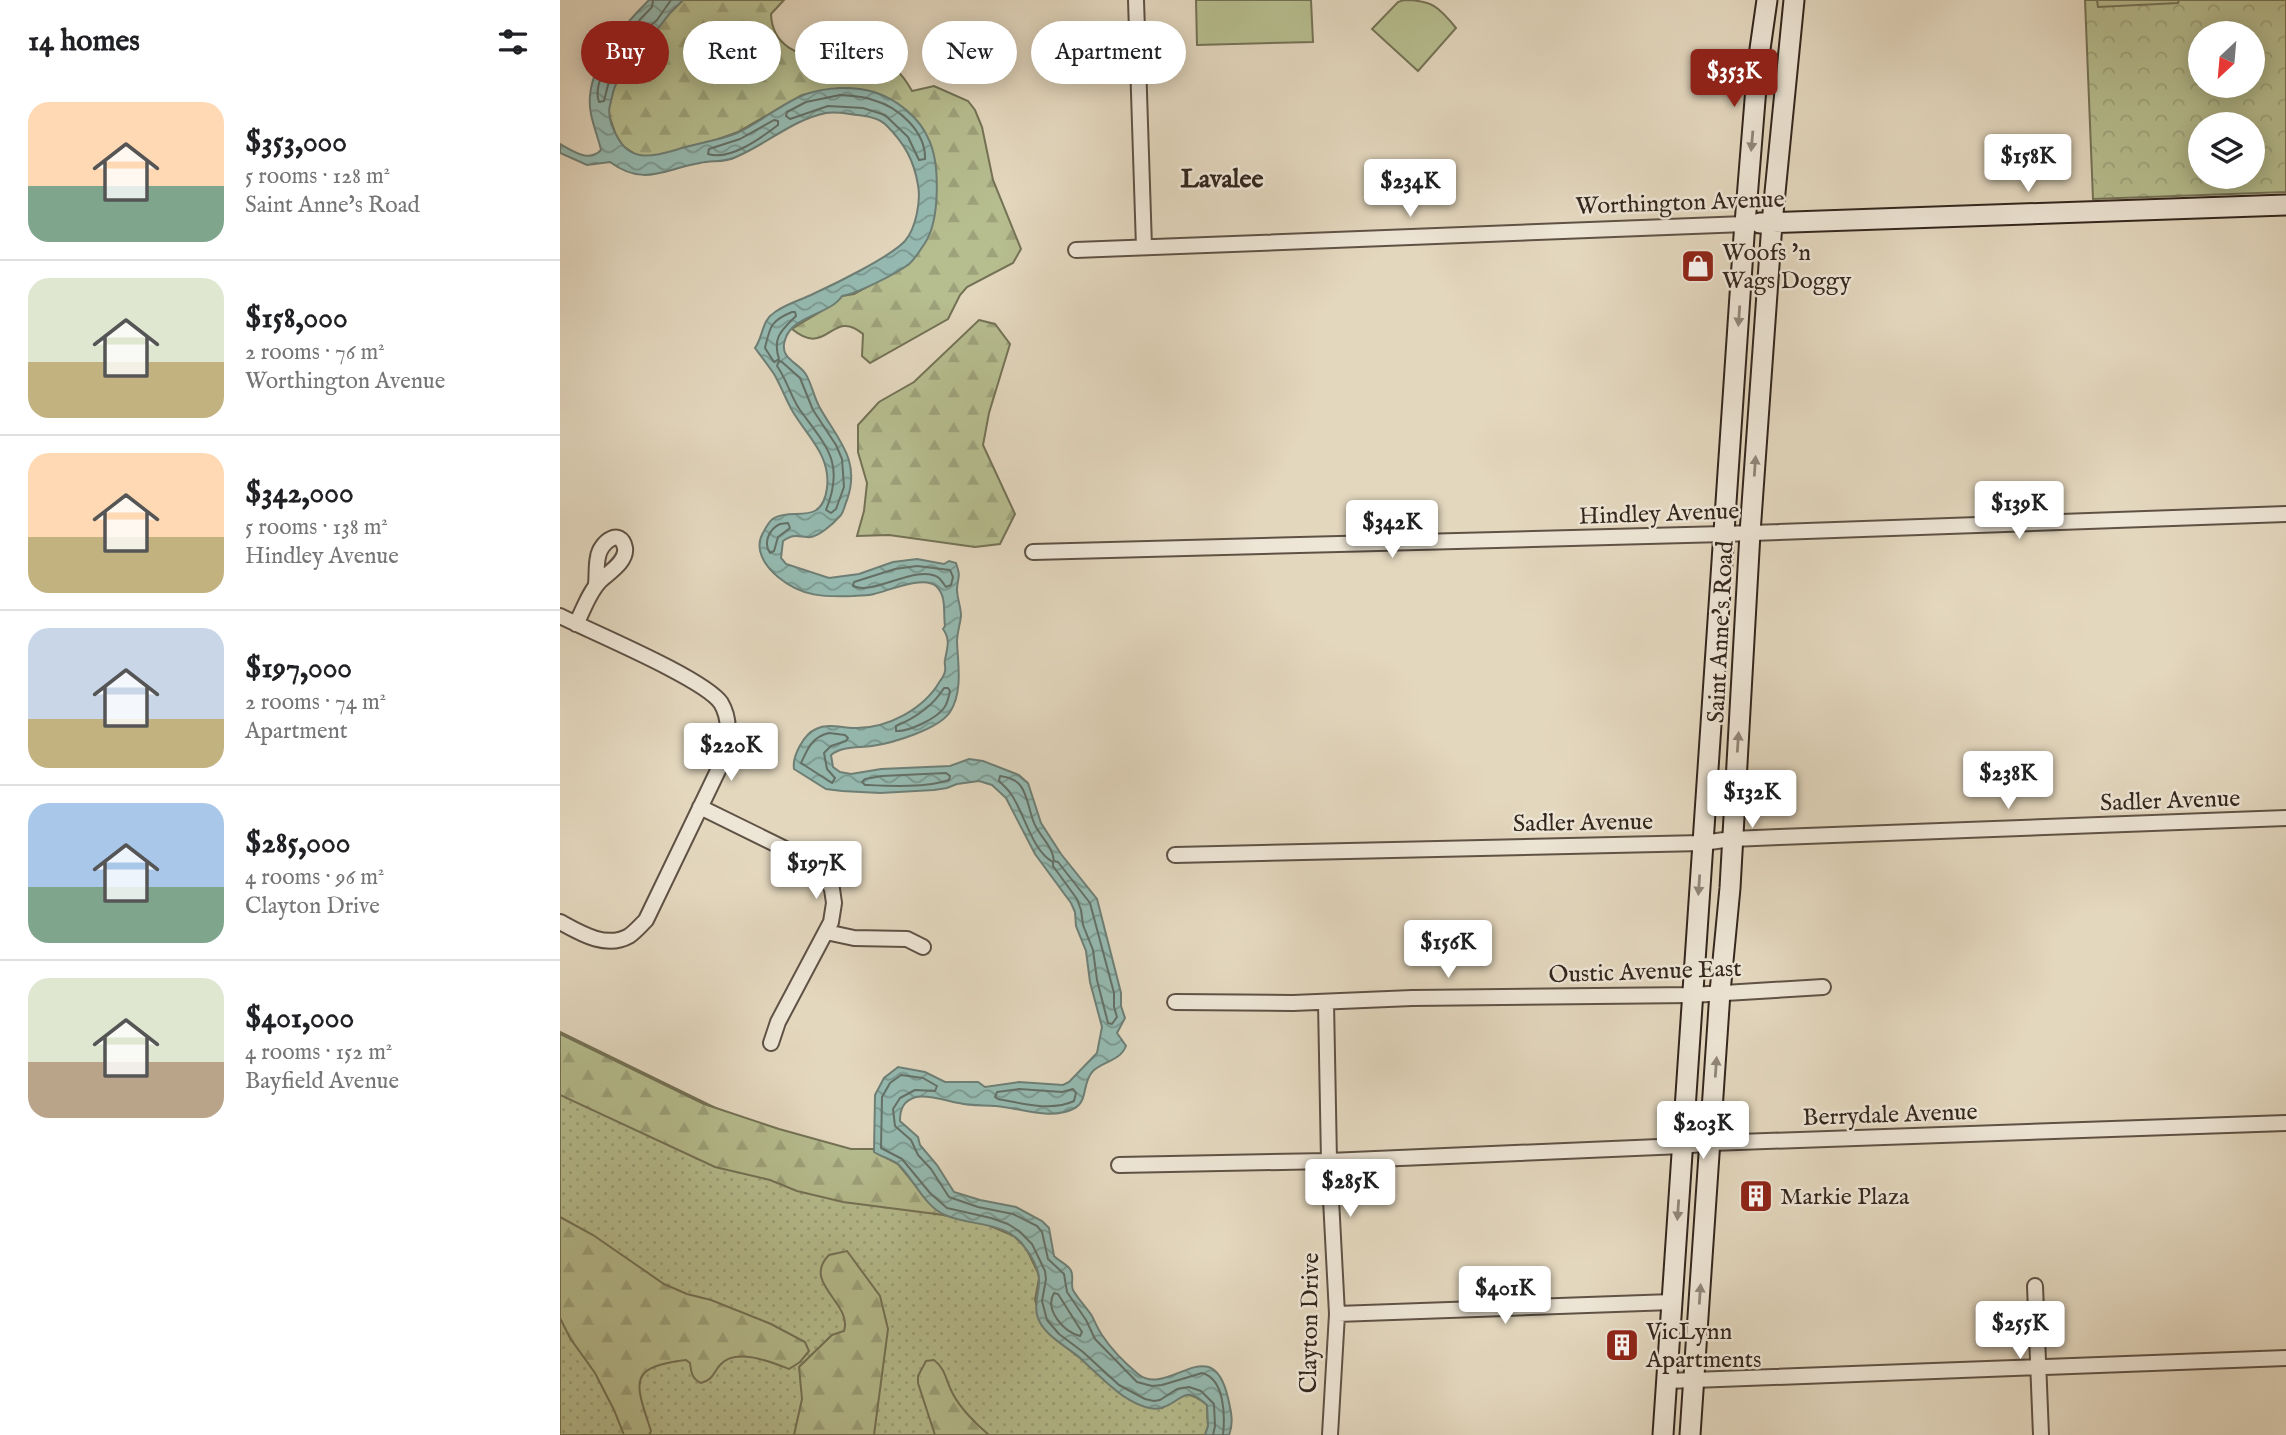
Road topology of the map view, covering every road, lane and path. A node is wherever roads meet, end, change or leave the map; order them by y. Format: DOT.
graph roads {
  1 [pos="1136,0"];
  2 [pos="1767,0"];
  3 [pos="1794,0"];
  4 [pos="2286,205"];
  5 [pos="1772,223"];
  6 [pos="1745,224"];
  7 [pos="1144,247"];
  8 [pos="1076,250"];
  9 [pos="2286,514"];
  10 [pos="1751,533"];
  11 [pos="1724,534"];
  12 [pos="1033,552"];
  13 [pos="596,584"];
  14 [pos="560,616"];
  15 [pos="576,624"];
  16 [pos="700,807"];
  17 [pos="2286,818"];
  18 [pos="1732,839"];
  19 [pos="1702,843"];
  20 [pos="1175,855"];
  21 [pos="560,922"];
  22 [pos="826,932"];
  23 [pos="923,947"];
  24 [pos="1823,987"];
  25 [pos="1720,992"];
  26 [pos="1692,995"];
  27 [pos="1175,1002"];
  28 [pos="1326,1002"];
  29 [pos="771,1043"];
  30 [pos="2286,1123"];
  31 [pos="1711,1143"];
  32 [pos="1682,1146"];
  33 [pos="1329,1161"];
  34 [pos="1119,1165"];
  35 [pos="2035,1286"];
  36 [pos="1672,1302"];
  37 [pos="1337,1314"];
  38 [pos="2286,1358"];
  39 [pos="2037,1366"];
  40 [pos="1667,1381"];
  41 [pos="1693,1381"];
  42 [pos="1330,1435"];
  43 [pos="1663,1435"];
  44 [pos="1690,1435"];
  45 [pos="2041,1435"];
  1 -- 7 [label="street"];
  2 -- 6 [label="main road, Saint Anne's Road, one-way"];
  3 -- 5 [label="main road, Saint Anne's Road"];
  4 -- 5 [label="main road, Worthington Avenue"];
  5 -- 6 [label="main road, Worthington Avenue"];
  10 -- 5 [label="main road, Saint Anne's Road, one-way"];
  6 -- 7 [label="street, Worthington Avenue"];
  6 -- 11 [label="main road, Saint Anne's Road, one-way"];
  7 -- 8 [label="street, Worthington Avenue"];
  9 -- 10 [label="street, Hindley Avenue"];
  10 -- 11 [label="street, Hindley Avenue"];
  18 -- 10 [label="main road, Saint Anne's Road, one-way"];
  11 -- 12 [label="street, Hindley Avenue"];
  11 -- 19 [label="main road, Saint Anne's Road"];
  13 -- 15 [label="street"];
  14 -- 15 [label="street"];
  15 -- 16 [label="street"];
  16 -- 21 [label="street"];
  16 -- 22 [label="street"];
  17 -- 18 [label="street, Sadler Avenue"];
  18 -- 19 [label="street, Sadler Avenue"];
  18 -- 25 [label="main road, Saint Anne's Road"];
  19 -- 20 [label="street, Sadler Avenue"];
  19 -- 26 [label="main road, Saint Anne's Road, one-way"];
  22 -- 23 [label="street"];
  22 -- 29 [label="street"];
  24 -- 25 [label="street, Oustic Avenue East"];
  25 -- 26 [label="street, Oustic Avenue East"];
  31 -- 25 [label="main road, Saint Anne's Road, one-way"];
  26 -- 28 [label="street, Oustic Avenue East"];
  26 -- 32 [label="main road, Saint Anne's Road"];
  27 -- 28 [label="street, Oustic Avenue East"];
  28 -- 33 [label="street, Clayton Drive"];
  30 -- 31 [label="street, Berrydale Avenue"];
  31 -- 32 [label="street, Berrydale Avenue"];
  41 -- 31 [label="main road, Saint Anne's Road, one-way"];
  32 -- 33 [label="street, Berrydale Avenue"];
  32 -- 36 [label="main road, Saint Anne's Road, one-way"];
  33 -- 34 [label="street, Berrydale Avenue"];
  33 -- 37 [label="street, Clayton Drive"];
  35 -- 39 [label="street"];
  36 -- 37 [label="street"];
  36 -- 40 [label="main road, Saint Anne's Road"];
  37 -- 42 [label="street, Clayton Drive"];
  38 -- 39 [label="street"];
  39 -- 41 [label="street"];
  39 -- 45 [label="street"];
  40 -- 41 [label="street"];
  40 -- 43 [label="main road, Saint Anne's Road"];
  41 -- 44 [label="main road, Saint Anne's Road"];
}
